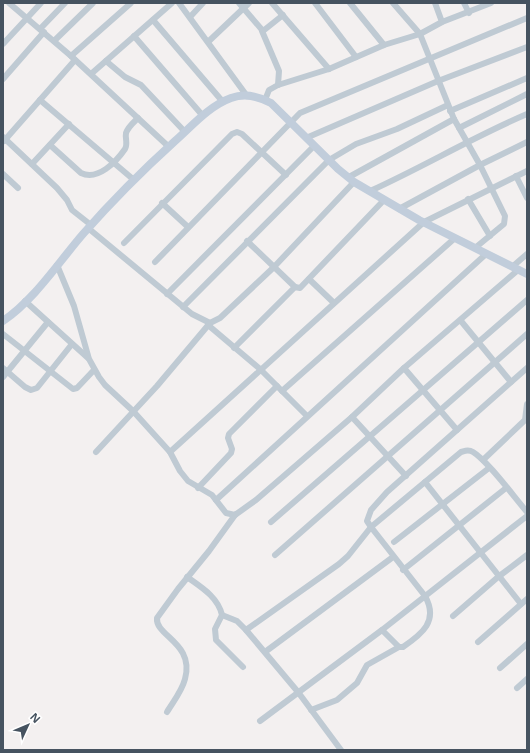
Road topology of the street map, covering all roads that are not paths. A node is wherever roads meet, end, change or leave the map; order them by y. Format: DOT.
graph roads {
  1 [pos="8,3"];
  2 [pos="41,3"];
  3 [pos="65,3"];
  4 [pos="93,3"];
  5 [pos="131,3"];
  6 [pos="172,3"];
  7 [pos="179,3"];
  8 [pos="203,3"];
  9 [pos="239,3"];
  10 [pos="249,3"];
  11 [pos="272,3"];
  12 [pos="315,3"];
  13 [pos="350,3"];
  14 [pos="393,3"];
  15 [pos="435,3"];
  16 [pos="464,3"];
  17 [pos="491,3"];
  18 [pos="3,8"];
  19 [pos="244,9"];
  20 [pos="468,13"];
  21 [pos="283,15"];
  22 [pos="190,17"];
  23 [pos="27,18"];
  24 [pos="527,18"];
  25 [pos="153,20"];
  26 [pos="442,22"];
  27 [pos="42,31"];
  28 [pos="262,31"];
  29 [pos="420,34"];
  30 [pos="134,36"];
  31 [pos="54,41"];
  32 [pos="209,41"];
  33 [pos="3,44"];
  34 [pos="384,45"];
  35 [pos="527,47"];
  36 [pos="356,57"];
  37 [pos="73,58"];
  38 [pos="430,60"];
  39 [pos="106,61"];
  40 [pos="329,69"];
  41 [pos="91,74"];
  42 [pos="527,78"];
  43 [pos="3,79"];
  44 [pos="438,81"];
  45 [pos="278,85"];
  46 [pos="527,94"];
  47 [pos="247,96"];
  48 [pos="40,100"];
  49 [pos="265,100"];
  50 [pos="223,102"];
  51 [pos="449,108"];
  52 [pos="527,114"];
  53 [pos="203,116"];
  54 [pos="138,118"];
  55 [pos="454,119"];
  56 [pos="291,122"];
  57 [pos="69,124"];
  58 [pos="459,128"];
  59 [pos="185,132"];
  60 [pos="306,138"];
  61 [pos="4,140"];
  62 [pos="467,142"];
  63 [pos="527,142"];
  64 [pos="50,145"];
  65 [pos="314,146"];
  66 [pos="169,147"];
  67 [pos="262,152"];
  68 [pos="329,160"];
  69 [pos="113,162"];
  70 [pos="32,164"];
  71 [pos="480,164"];
  72 [pos="527,171"];
  73 [pos="3,174"];
  74 [pos="286,175"];
  75 [pos="516,176"];
  76 [pos="352,179"];
  77 [pos="134,180"];
  78 [pos="18,188"];
  79 [pos="492,188"];
  80 [pos="370,191"];
  81 [pos="527,198"];
  82 [pos="468,199"];
  83 [pos="384,200"];
  84 [pos="162,203"];
  85 [pos="399,209"];
  86 [pos="424,222"];
  87 [pos="90,227"];
  88 [pos="188,227"];
  89 [pos="490,236"];
  90 [pos="455,238"];
  91 [pos="247,241"];
  92 [pos="124,243"];
  93 [pos="475,248"];
  94 [pos="486,254"];
  95 [pos="527,254"];
  96 [pos="155,262"];
  97 [pos="57,265"];
  98 [pos="274,267"];
  99 [pos="515,268"];
  100 [pos="527,274"];
  101 [pos="309,279"];
  102 [pos="295,287"];
  103 [pos="167,294"];
  104 [pos="527,300"];
  105 [pos="25,301"];
  106 [pos="334,303"];
  107 [pos="183,307"];
  108 [pos="3,321"];
  109 [pos="461,321"];
  110 [pos="48,322"];
  111 [pos="208,324"];
  112 [pos="3,334"];
  113 [pos="527,334"];
  114 [pos="478,342"];
  115 [pos="72,344"];
  116 [pos="234,348"];
  117 [pos="24,352"];
  118 [pos="89,359"];
  119 [pos="494,363"];
  120 [pos="404,368"];
  121 [pos="527,368"];
  122 [pos="260,369"];
  123 [pos="94,370"];
  124 [pos="4,372"];
  125 [pos="50,373"];
  126 [pos="511,382"];
  127 [pos="277,386"];
  128 [pos="422,389"];
  129 [pos="282,391"];
  130 [pos="527,404"];
  131 [pos="440,410"];
  132 [pos="133,411"];
  133 [pos="307,416"];
  134 [pos="352,417"];
  135 [pos="457,430"];
  136 [pos="370,436"];
  137 [pos="96,452"];
  138 [pos="170,452"];
  139 [pos="388,456"];
  140 [pos="483,460"];
  141 [pos="489,468"];
  142 [pos="406,476"];
  143 [pos="425,482"];
  144 [pos="198,488"];
  145 [pos="506,488"];
  146 [pos="216,500"];
  147 [pos="443,505"];
  148 [pos="527,512"];
  149 [pos="235,515"];
  150 [pos="527,516"];
  151 [pos="271,522"];
  152 [pos="459,526"];
  153 [pos="371,527"];
  154 [pos="394,542"];
  155 [pos="480,553"];
  156 [pos="275,555"];
  157 [pos="527,555"];
  158 [pos="393,557"];
  159 [pos="403,570"];
  160 [pos="187,577"];
  161 [pos="498,577"];
  162 [pos="425,596"];
  163 [pos="527,599"];
  164 [pos="521,604"];
  165 [pos="222,615"];
  166 [pos="453,616"];
  167 [pos="246,630"];
  168 [pos="382,630"];
  169 [pos="478,642"];
  170 [pos="527,644"];
  171 [pos="399,647"];
  172 [pos="265,652"];
  173 [pos="244,667"];
  174 [pos="500,668"];
  175 [pos="527,680"];
  176 [pos="517,688"];
  177 [pos="298,692"];
  178 [pos="311,710"];
  179 [pos="167,712"];
  180 [pos="260,721"];
  181 [pos="341,750"];
  1 -- 18 [label="street"];
  1 -- 23 [label="street"];
  2 -- 23 [label="street"];
  3 -- 27 [label="street"];
  4 -- 31 [label="street"];
  5 -- 37 [label="street"];
  6 -- 25 [label="street"];
  7 -- 22 [label="street"];
  8 -- 22 [label="street"];
  9 -- 19 [label="street"];
  10 -- 19 [label="street"];
  11 -- 21 [label="street"];
  12 -- 36 [label="street"];
  13 -- 34 [label="street"];
  14 -- 29 [label="street"];
  15 -- 26 [label="street"];
  16 -- 20 [label="street"];
  17 -- 20 [label="street"];
  19 -- 28 [label="street"];
  19 -- 32 [label="street"];
  20 -- 26 [label="street"];
  21 -- 28 [label="street"];
  21 -- 40 [label="street"];
  22 -- 32 [label="street"];
  23 -- 27 [label="street"];
  23 -- 33 [label="street"];
  24 -- 38 [label="street"];
  25 -- 30 [label="street"];
  25 -- 50 [label="street"];
  26 -- 29 [label="street"];
  27 -- 31 [label="street"];
  27 -- 43 [label="street"];
  28 -- 45 [label="street"];
  29 -- 34 [label="street"];
  29 -- 38 [label="street"];
  30 -- 39 [label="street"];
  30 -- 53 [label="street"];
  31 -- 37 [label="street"];
  32 -- 47 [label="street"];
  34 -- 36 [label="street"];
  35 -- 44 [label="street"];
  36 -- 40 [label="street"];
  37 -- 41 [label="street"];
  37 -- 48 [label="street"];
  38 -- 44 [label="street"];
  38 -- 56 [label="street"];
  39 -- 41 [label="street"];
  39 -- 59 [label="street"];
  40 -- 45 [label="street"];
  41 -- 54 [label="street"];
  42 -- 51 [label="street"];
  44 -- 51 [label="street"];
  44 -- 60 [label="street"];
  45 -- 49 [label="street"];
  46 -- 58 [label="street"];
  47 -- 49 [label="main road"];
  47 -- 50 [label="main road"];
  48 -- 57 [label="street"];
  48 -- 61 [label="street"];
  49 -- 56 [label="main road"];
  50 -- 53 [label="main road"];
  51 -- 55 [label="street"];
  51 -- 68 [label="street"];
  52 -- 62 [label="street"];
  53 -- 59 [label="main road"];
  54 -- 66 [label="street"];
  54 -- 69 [label="street"];
  55 -- 58 [label="street"];
  55 -- 76 [label="street"];
  56 -- 60 [label="main road"];
  56 -- 67 [label="street"];
  57 -- 64 [label="street"];
  57 -- 69 [label="street"];
  58 -- 62 [label="street"];
  59 -- 66 [label="main road"];
  60 -- 65 [label="main road"];
  61 -- 70 [label="street"];
  62 -- 71 [label="street"];
  62 -- 80 [label="street"];
  63 -- 71 [label="street"];
  64 -- 69 [label="street"];
  64 -- 70 [label="street"];
  65 -- 68 [label="main road"];
  65 -- 74 [label="street"];
  66 -- 77 [label="main road"];
  67 -- 74 [label="street"];
  67 -- 84 [label="street"];
  67 -- 88 [label="street"];
  68 -- 76 [label="main road"];
  68 -- 91 [label="street"];
  69 -- 77 [label="street"];
  70 -- 87 [label="street"];
  71 -- 79 [label="street"];
  71 -- 85 [label="street"];
  72 -- 75 [label="street"];
  73 -- 78 [label="street"];
  74 -- 103 [label="street"];
  75 -- 79 [label="street"];
  75 -- 81 [label="street"];
  76 -- 80 [label="main road"];
  76 -- 98 [label="street"];
  77 -- 87 [label="main road"];
  79 -- 82 [label="street"];
  79 -- 89 [label="street"];
  80 -- 83 [label="main road"];
  82 -- 86 [label="street"];
  82 -- 89 [label="street"];
  83 -- 85 [label="main road"];
  83 -- 101 [label="street"];
  84 -- 88 [label="street"];
  84 -- 92 [label="street"];
  85 -- 86 [label="main road"];
  86 -- 90 [label="main road"];
  86 -- 106 [label="street"];
  87 -- 97 [label="main road"];
  87 -- 103 [label="street"];
  88 -- 96 [label="street"];
  89 -- 93 [label="street"];
  90 -- 93 [label="main road"];
  90 -- 129 [label="street"];
  91 -- 98 [label="street"];
  91 -- 107 [label="street"];
  93 -- 94 [label="main road"];
  94 -- 99 [label="main road"];
  94 -- 133 [label="street"];
  95 -- 99 [label="street"];
  97 -- 105 [label="main road"];
  97 -- 118 [label="street"];
  98 -- 102 [label="street"];
  98 -- 111 [label="street"];
  99 -- 100 [label="main road"];
  99 -- 109 [label="street"];
  101 -- 102 [label="street"];
  101 -- 106 [label="street"];
  102 -- 116 [label="street"];
  103 -- 107 [label="street"];
  104 -- 114 [label="street"];
  105 -- 108 [label="main road"];
  105 -- 110 [label="street"];
  106 -- 122 [label="street"];
  107 -- 111 [label="street"];
  109 -- 114 [label="street"];
  109 -- 120 [label="street"];
  110 -- 115 [label="street"];
  110 -- 117 [label="street"];
  111 -- 116 [label="street"];
  111 -- 132 [label="street"];
  112 -- 117 [label="street"];
  113 -- 119 [label="street"];
  114 -- 119 [label="street"];
  114 -- 128 [label="street"];
  115 -- 118 [label="street"];
  115 -- 125 [label="street"];
  116 -- 122 [label="street"];
  117 -- 124 [label="street"];
  117 -- 125 [label="street"];
  118 -- 123 [label="street"];
  119 -- 126 [label="street"];
  119 -- 131 [label="street"];
  120 -- 128 [label="street"];
  120 -- 134 [label="street"];
  121 -- 126 [label="street"];
  122 -- 127 [label="street"];
  122 -- 138 [label="street"];
  123 -- 125 [label="street"];
  123 -- 132 [label="street"];
  124 -- 125 [label="street"];
  126 -- 135 [label="street"];
  127 -- 129 [label="street"];
  127 -- 144 [label="street"];
  128 -- 131 [label="street"];
  128 -- 136 [label="street"];
  129 -- 133 [label="street"];
  130 -- 140 [label="street"];
  131 -- 135 [label="street"];
  131 -- 139 [label="street"];
  132 -- 137 [label="street"];
  132 -- 138 [label="street"];
  133 -- 146 [label="street"];
  134 -- 136 [label="street"];
  134 -- 149 [label="street"];
  135 -- 142 [label="street"];
  136 -- 139 [label="street"];
  136 -- 151 [label="street"];
  138 -- 144 [label="street"];
  139 -- 142 [label="street"];
  139 -- 156 [label="street"];
  140 -- 141 [label="street"];
  140 -- 143 [label="street"];
  141 -- 145 [label="street"];
  141 -- 147 [label="street"];
  142 -- 153 [label="street"];
  143 -- 147 [label="street"];
  143 -- 153 [label="street"];
  144 -- 146 [label="street"];
  145 -- 148 [label="street"];
  145 -- 152 [label="street"];
  146 -- 149 [label="street"];
  147 -- 152 [label="street"];
  147 -- 154 [label="street"];
  149 -- 160 [label="street"];
  150 -- 155 [label="street"];
  152 -- 155 [label="street"];
  152 -- 159 [label="street"];
  153 -- 158 [label="street"];
  153 -- 167 [label="street"];
  155 -- 161 [label="street"];
  155 -- 162 [label="street"];
  157 -- 161 [label="street"];
  158 -- 159 [label="street"];
  158 -- 172 [label="street"];
  159 -- 162 [label="street"];
  160 -- 165 [label="street"];
  160 -- 179 [label="street"];
  161 -- 164 [label="street"];
  161 -- 166 [label="street"];
  162 -- 168 [label="street"];
  162 -- 171 [label="street"];
  163 -- 164 [label="street"];
  164 -- 169 [label="street"];
  165 -- 167 [label="street"];
  165 -- 173 [label="street"];
  167 -- 172 [label="street"];
  168 -- 171 [label="street"];
  168 -- 177 [label="street"];
  170 -- 174 [label="street"];
  171 -- 178 [label="street"];
  172 -- 177 [label="street"];
  175 -- 176 [label="street"];
  177 -- 178 [label="street"];
  177 -- 180 [label="street"];
  178 -- 181 [label="street"];
}
